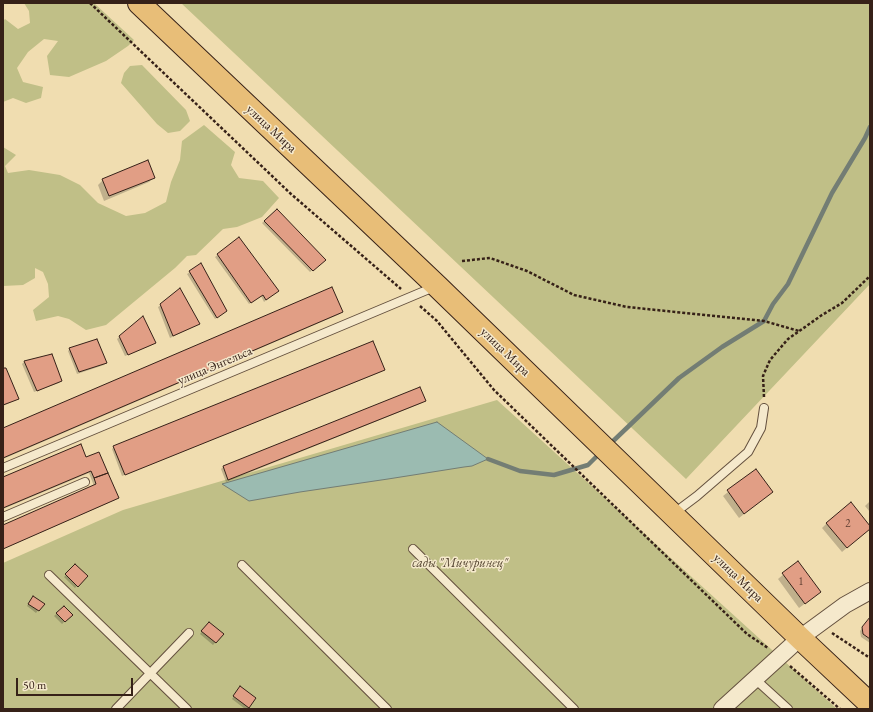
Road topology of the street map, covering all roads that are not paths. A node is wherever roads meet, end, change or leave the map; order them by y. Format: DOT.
graph roads {
  1 [pos="139,3"];
  2 [pos="437,286"];
  3 [pos="764,408"];
  4 [pos="3,468"];
  5 [pos="85,482"];
  6 [pos="672,514"];
  7 [pos="3,517"];
  8 [pos="413,550"];
  9 [pos="242,565"];
  10 [pos="49,575"];
  11 [pos="870,591"];
  12 [pos="189,633"];
  13 [pos="800,638"];
  14 [pos="150,674"];
  15 [pos="755,679"];
  16 [pos="870,704"];
  17 [pos="116,709"];
  18 [pos="186,709"];
  19 [pos="388,709"];
  20 [pos="574,709"];
  21 [pos="722,709"];
  22 [pos="788,709"];
  1 -- 2 [label="main road, улица Мира"];
  2 -- 4 [label="lane, улица Энгельса"];
  2 -- 6 [label="main road, улица Мира"];
  3 -- 6 [label="lane"];
  5 -- 7 [label="lane"];
  6 -- 13 [label="main road, улица Мира"];
  8 -- 20 [label="lane"];
  9 -- 19 [label="lane"];
  10 -- 14 [label="lane"];
  11 -- 13 [label="street"];
  12 -- 14 [label="lane"];
  13 -- 15 [label="street"];
  13 -- 16 [label="main road, улица Мира"];
  14 -- 17 [label="lane"];
  14 -- 18 [label="lane"];
  15 -- 21 [label="street"];
  15 -- 22 [label="lane"];
}
